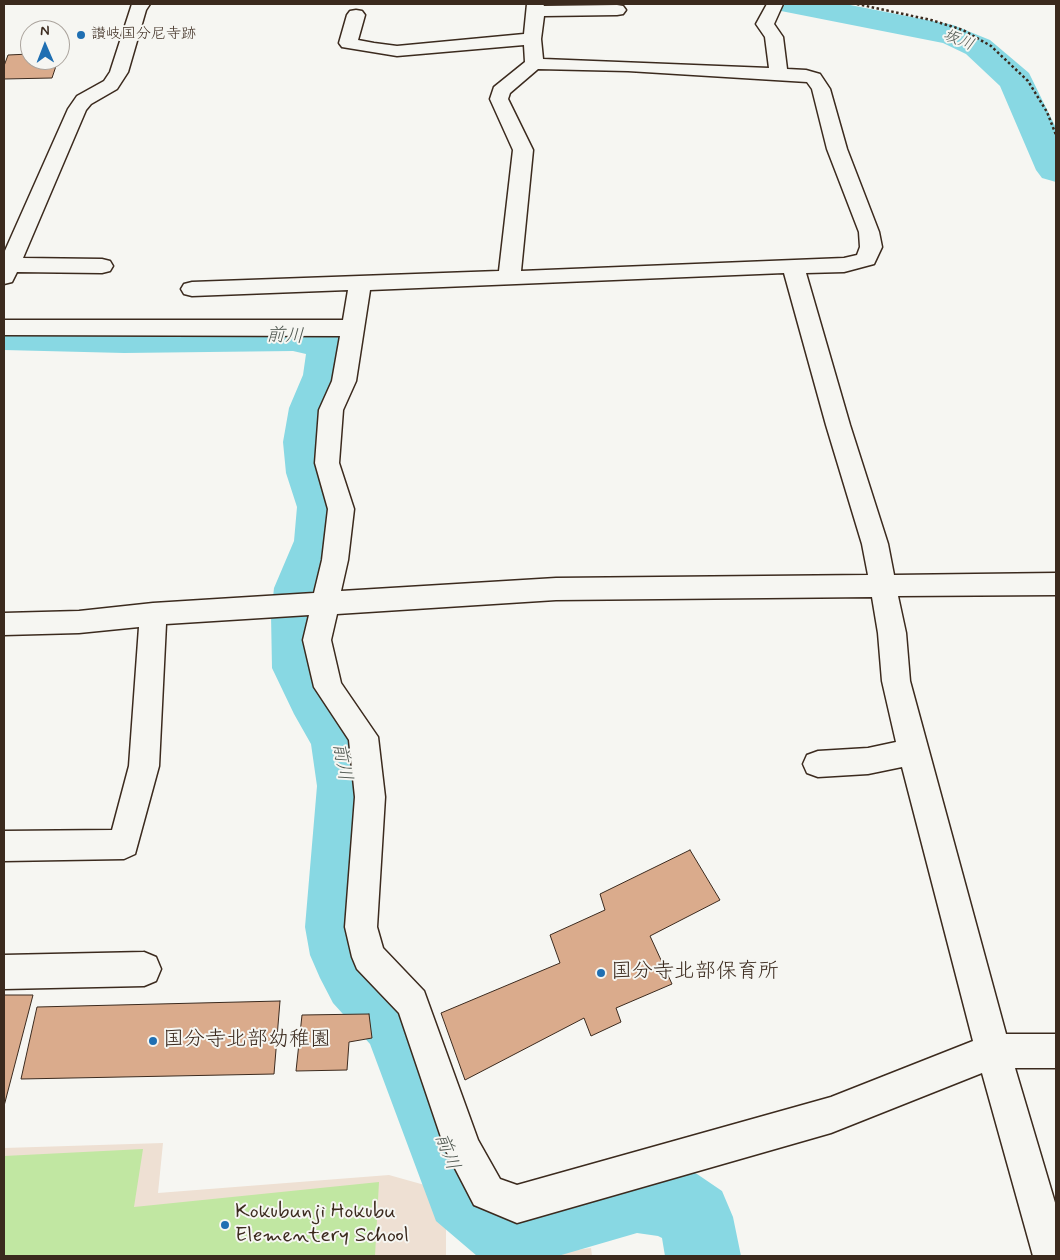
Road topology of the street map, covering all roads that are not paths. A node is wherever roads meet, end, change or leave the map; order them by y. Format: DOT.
graph roads {
  1 [pos="142,4"];
  2 [pos="775,4"];
  3 [pos="536,7"];
  4 [pos="617,10"];
  5 [pos="356,15"];
  6 [pos="533,52"];
  7 [pos="778,73"];
  8 [pos="102,266"];
  9 [pos="793,266"];
  10 [pos="6,271"];
  11 [pos="509,278"];
  12 [pos="360,284"];
  13 [pos="192,289"];
  14 [pos="4,327"];
  15 [pos="351,328"];
  16 [pos="881,584"];
  17 [pos="1056,584"];
  18 [pos="326,603"];
  19 [pos="153,614"];
  20 [pos="4,624"];
  21 [pos="913,752"];
  22 [pos="818,764"];
  23 [pos="4,846"];
  24 [pos="144,969"];
  25 [pos="4,972"];
  26 [pos="993,1051"];
  27 [pos="1056,1051"];
  28 [pos="1052,1256"];
  1 -- 10 [label="street"];
  2 -- 7 [label="street"];
  3 -- 4 [label="street"];
  3 -- 6 [label="street"];
  5 -- 6 [label="street"];
  6 -- 7 [label="street"];
  6 -- 11 [label="street"];
  7 -- 9 [label="street"];
  8 -- 10 [label="street"];
  9 -- 11 [label="street"];
  9 -- 16 [label="street"];
  11 -- 12 [label="street"];
  12 -- 13 [label="street"];
  12 -- 15 [label="street"];
  14 -- 15 [label="street"];
  15 -- 18 [label="street"];
  16 -- 17 [label="street"];
  16 -- 18 [label="street"];
  16 -- 21 [label="street"];
  18 -- 19 [label="street"];
  18 -- 26 [label="street"];
  19 -- 20 [label="street"];
  19 -- 23 [label="street"];
  21 -- 22 [label="street"];
  21 -- 26 [label="street"];
  24 -- 25 [label="street"];
  26 -- 27 [label="street"];
  26 -- 28 [label="street"];
}
